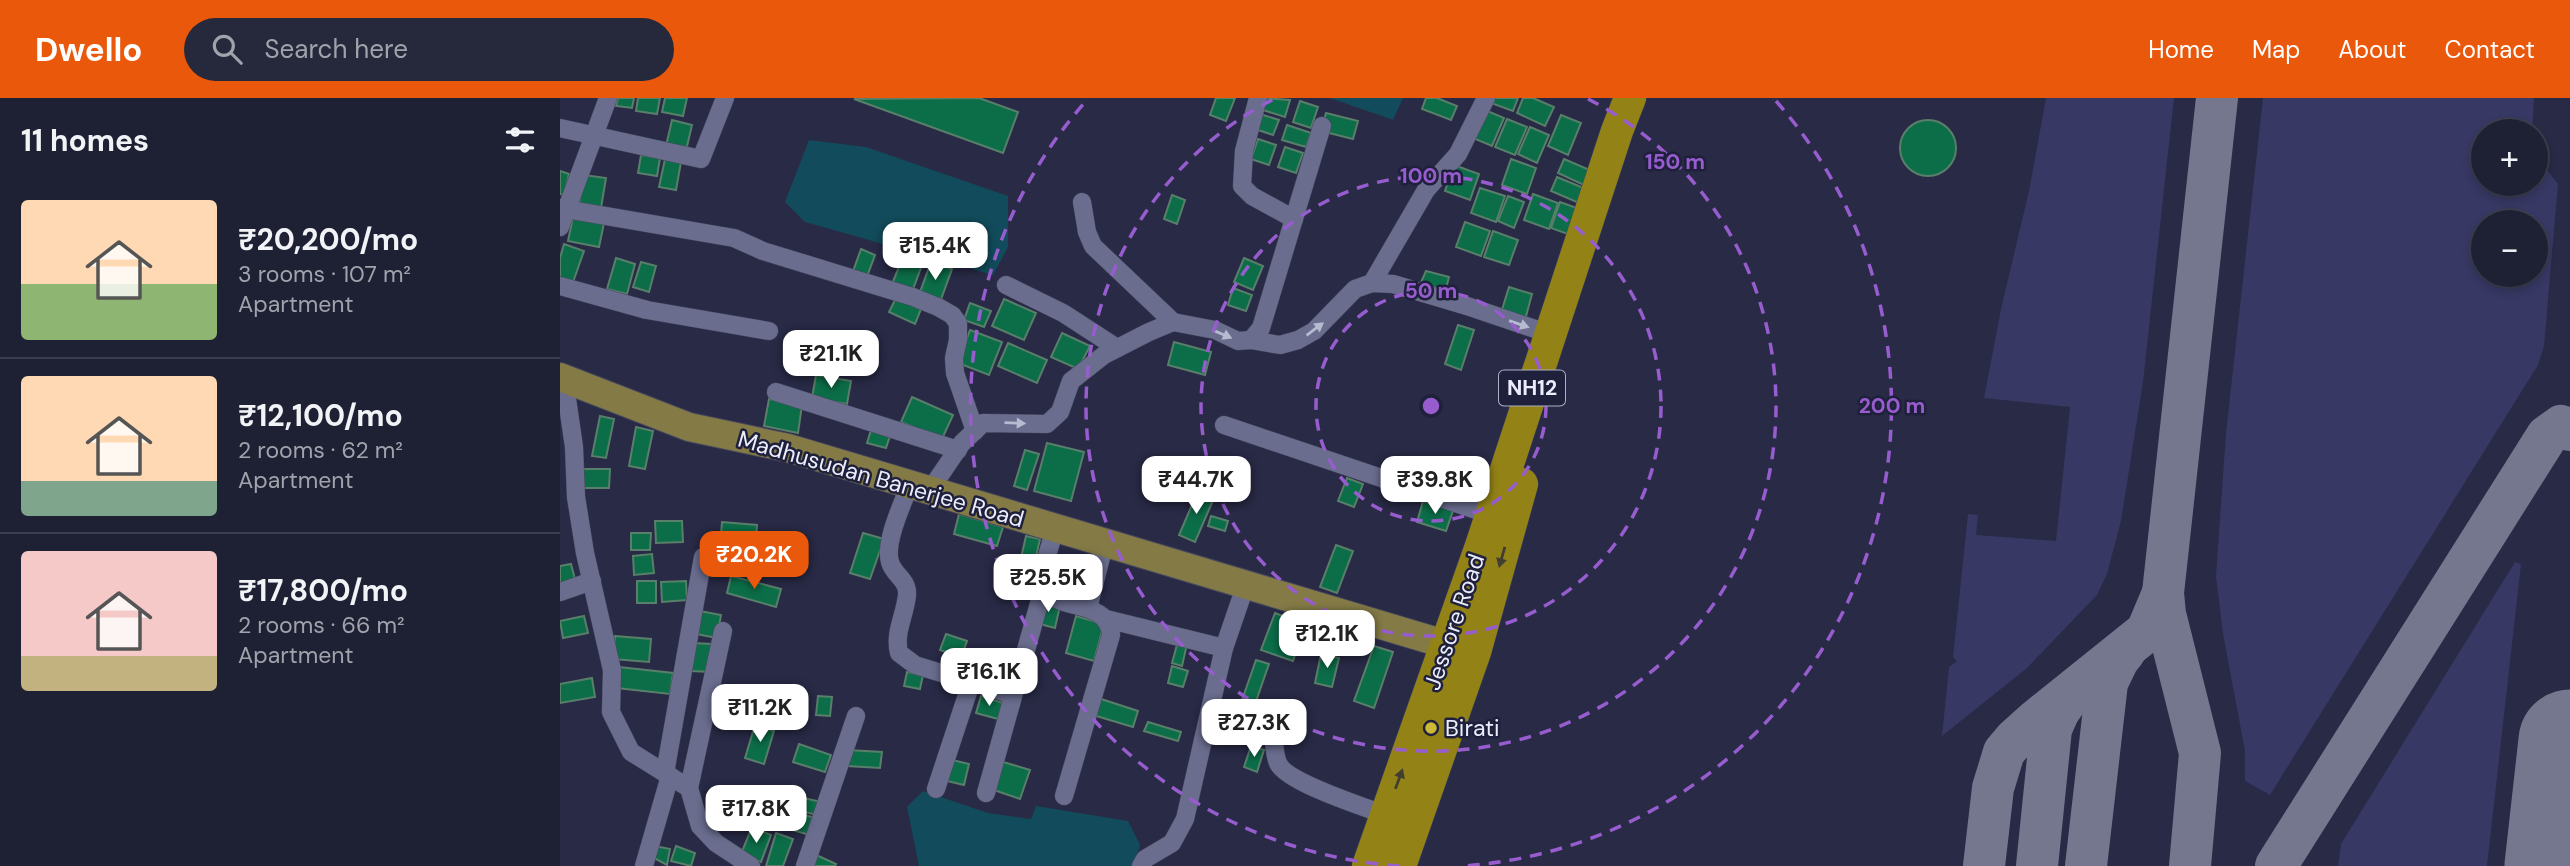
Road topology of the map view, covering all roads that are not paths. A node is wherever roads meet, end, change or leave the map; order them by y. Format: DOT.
graph roads {
  1 [pos="608,98"];
  2 [pos="725,98"];
  3 [pos="1258,98"];
  4 [pos="1486,98"];
  5 [pos="1630,98"];
  6 [pos="1651,98"];
  7 [pos="1322,126"];
  8 [pos="560,128"];
  9 [pos="593,136"];
  10 [pos="1082,202"];
  11 [pos="563,208"];
  12 [pos="1294,219"];
  13 [pos="560,227"];
  14 [pos="1372,283"];
  15 [pos="1006,285"];
  16 [pos="560,286"];
  17 [pos="1173,322"];
  18 [pos="769,331"];
  19 [pos="1550,334"];
  20 [pos="1251,340"];
  21 [pos="1117,348"];
  22 [pos="562,377"];
  23 [pos="775,392"];
  24 [pos="1224,425"];
  25 [pos="975,431"];
  26 [pos="958,450"];
  27 [pos="920,487"];
  28 [pos="1491,515"];
  29 [pos="1055,528"];
  30 [pos="1105,542"];
  31 [pos="703,557"];
  32 [pos="592,581"];
  33 [pos="1045,582"];
  34 [pos="1247,584"];
  35 [pos="560,592"];
  36 [pos="1088,608"];
  37 [pos="1106,619"];
  38 [pos="723,632"];
  39 [pos="1224,648"];
  40 [pos="1461,649"];
  41 [pos="971,683"];
  42 [pos="1013,695"];
  43 [pos="1211,706"];
  44 [pos="856,716"];
  45 [pos="668,774"];
  46 [pos="689,788"];
  47 [pos="936,789"];
  48 [pos="986,793"];
  49 [pos="1064,796"];
  50 [pos="1386,815"];
  51 [pos="644,866"];
  52 [pos="751,866"];
  53 [pos="804,866"];
  54 [pos="1141,866"];
  55 [pos="1368,866"];
  56 [pos="1400,866"];
  1 -- 9 [label="street"];
  2 -- 9 [label="street"];
  3 -- 12 [label="street"];
  4 -- 14 [label="street"];
  5 -- 19 [label="highway, Jessore Road / NH12"];
  6 -- 40 [label="highway, NH12, one-way"];
  7 -- 12 [label="street"];
  8 -- 9 [label="street"];
  9 -- 11 [label="street"];
  10 -- 17 [label="street"];
  11 -- 13 [label="street"];
  11 -- 25 [label="street"];
  12 -- 20 [label="street"];
  14 -- 19 [label="street, one-way"];
  20 -- 14 [label="street, one-way"];
  15 -- 21 [label="street"];
  16 -- 18 [label="street"];
  17 -- 20 [label="street, one-way"];
  17 -- 21 [label="street"];
  19 -- 28 [label="highway, Jessore Road / NH12"];
  25 -- 21 [label="street, one-way"];
  22 -- 27 [label="main road, Madhusudan Banerjee Road"];
  22 -- 32 [label="street"];
  23 -- 26 [label="street"];
  24 -- 28 [label="street"];
  25 -- 26 [label="street"];
  26 -- 27 [label="street"];
  27 -- 29 [label="main road, Madhusudan Banerjee Road"];
  27 -- 41 [label="street"];
  28 -- 40 [label="highway, Jessore Road / NH12"];
  29 -- 30 [label="main road, Madhusudan Banerjee Road"];
  29 -- 33 [label="street"];
  30 -- 34 [label="main road, Madhusudan Banerjee Road"];
  30 -- 36 [label="street"];
  31 -- 45 [label="street"];
  32 -- 35 [label="street"];
  32 -- 45 [label="street"];
  33 -- 36 [label="street"];
  33 -- 42 [label="street"];
  34 -- 39 [label="street"];
  34 -- 40 [label="main road, Madhusudan Banerjee Road"];
  36 -- 37 [label="street"];
  37 -- 39 [label="street"];
  37 -- 49 [label="street"];
  38 -- 46 [label="street"];
  39 -- 43 [label="street"];
  50 -- 40 [label="highway, Jessore Road / NH12, one-way"];
  40 -- 56 [label="highway, NH12"];
  41 -- 42 [label="street"];
  41 -- 47 [label="street"];
  42 -- 48 [label="street"];
  43 -- 50 [label="street"];
  43 -- 54 [label="street"];
  44 -- 53 [label="street"];
  45 -- 46 [label="street"];
  45 -- 51 [label="street"];
  46 -- 52 [label="street"];
  50 -- 55 [label="highway, Jessore Road / NH12"];
}
